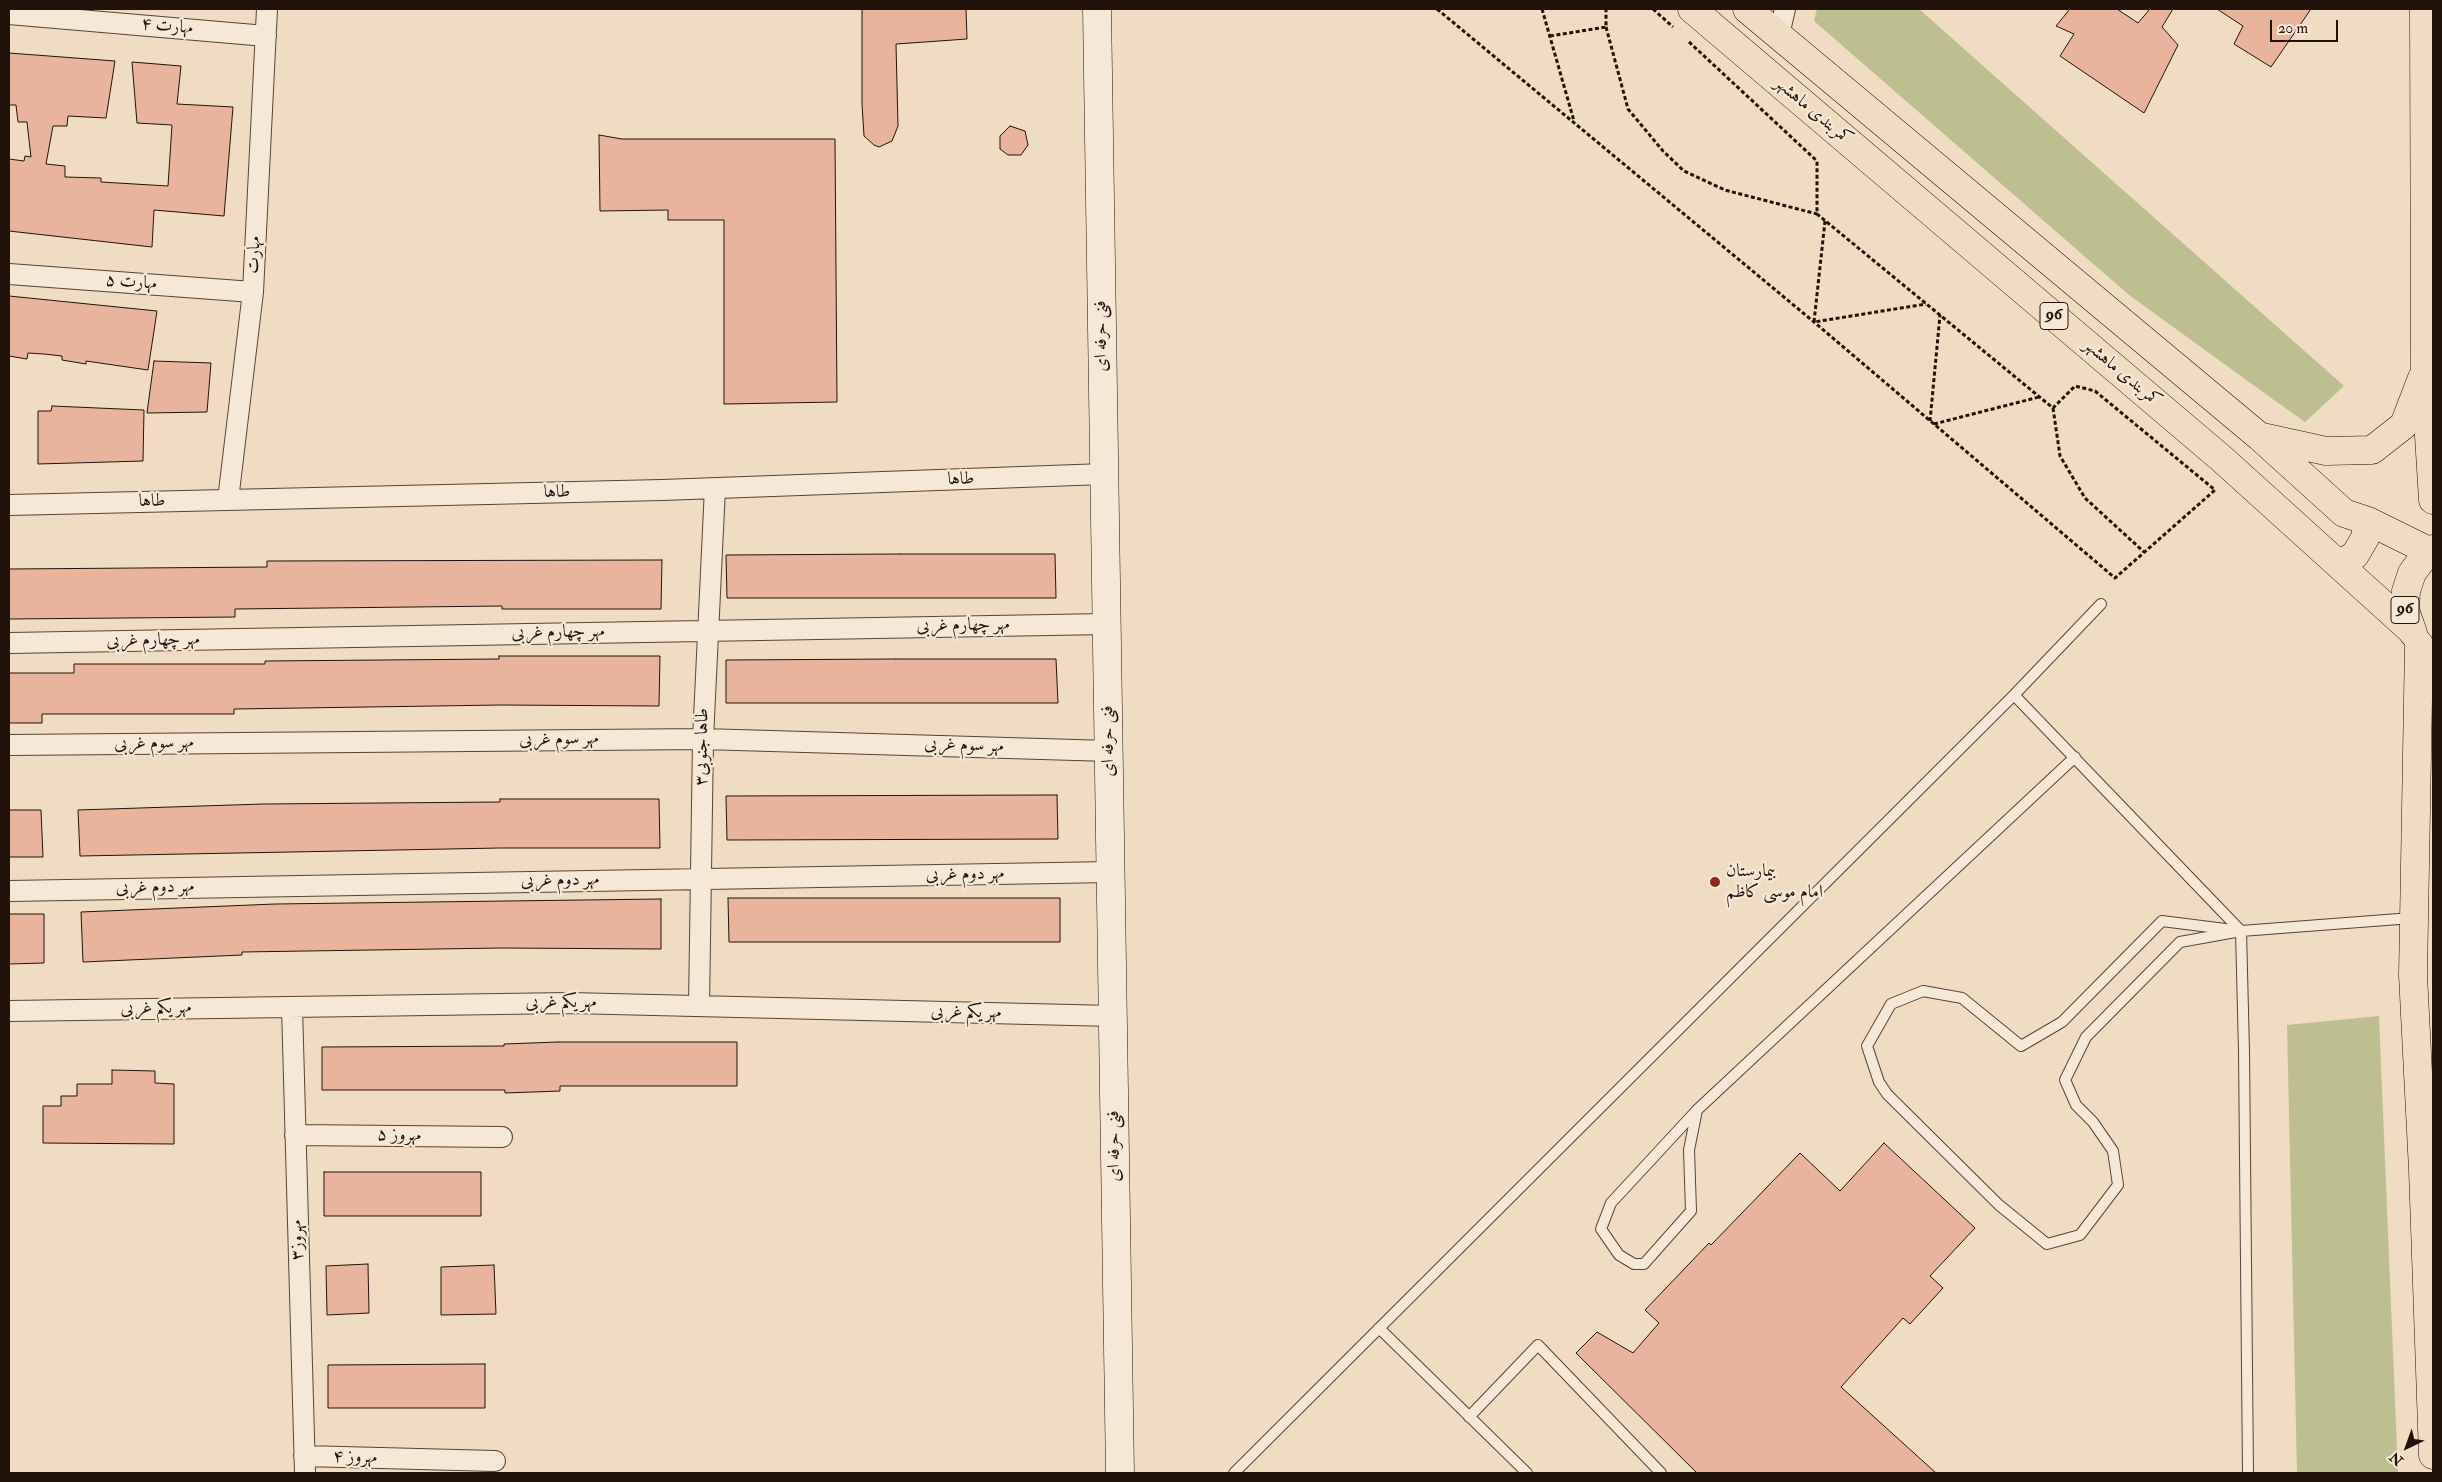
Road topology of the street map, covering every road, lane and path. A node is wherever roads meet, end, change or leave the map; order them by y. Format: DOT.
graph roads {
  1 [pos="268,9"];
  2 [pos="1097,9"];
  3 [pos="1437,9"];
  4 [pos="1542,9"];
  5 [pos="1606,9"];
  6 [pos="1653,9"];
  7 [pos="1747,9"];
  8 [pos="1785,9"];
  9 [pos="2424,9"];
  10 [pos="9,14"];
  11 [pos="1683,19"];
  12 [pos="1606,27"];
  13 [pos="1682,35"];
  14 [pos="1779,35"];
  15 [pos="266,36"];
  16 [pos="1550,36"];
  17 [pos="1575,123"];
  18 [pos="1817,214"];
  19 [pos="1825,220"];
  20 [pos="9,274"];
  21 [pos="253,292"];
  22 [pos="1927,304"];
  23 [pos="1940,315"];
  24 [pos="1814,322"];
  25 [pos="2425,372"];
  26 [pos="2040,397"];
  27 [pos="2053,408"];
  28 [pos="1932,423"];
  29 [pos="2260,437"];
  30 [pos="1104,474"];
  31 [pos="2432,486"];
  32 [pos="716,488"];
  33 [pos="228,500"];
  34 [pos="9,505"];
  35 [pos="2368,521"];
  36 [pos="2432,550"];
  37 [pos="2144,552"];
  38 [pos="2340,564"];
  39 [pos="2101,604"];
  40 [pos="1107,624"];
  41 [pos="708,630"];
  42 [pos="2421,643"];
  43 [pos="9,644"];
  44 [pos="2014,695"];
  45 [pos="703,739"];
  46 [pos="9,745"];
  47 [pos="1109,750"];
  48 [pos="2433,751"];
  49 [pos="2075,757"];
  50 [pos="2416,775"];
  51 [pos="1111,872"];
  52 [pos="701,879"];
  53 [pos="9,891"];
  54 [pos="2414,918"];
  55 [pos="2241,931"];
  56 [pos="699,1006"];
  57 [pos="292,1007"];
  58 [pos="9,1011"];
  59 [pos="1113,1016"];
  60 [pos="1697,1110"];
  61 [pos="295,1135"];
  62 [pos="502,1137"];
  63 [pos="1379,1328"];
  64 [pos="1469,1417"];
  65 [pos="2433,1454"];
  66 [pos="495,1460"];
  67 [pos="304,1465"];
  68 [pos="1120,1473"];
  69 [pos="1234,1473"];
  70 [pos="1526,1473"];
  71 [pos="1661,1473"];
  72 [pos="2248,1473"];
  1 -- 15 [label="street, مهارت"];
  2 -- 30 [label="street, فنی حرفه ای"];
  3 -- 17 [label="path"];
  4 -- 16 [label="path"];
  5 -- 12 [label="path"];
  6 -- 11 [label="path"];
  7 -- 14 [label="main road, کمربندی ماهشهر / 96"];
  8 -- 14 [label="street"];
  9 -- 25 [label="main road"];
  10 -- 15 [label="street, مهارت ۴"];
  11 -- 38 [label="main road, کمربندی ماهشهر / 96"];
  12 -- 16 [label="path"];
  12 -- 18 [label="path"];
  13 -- 18 [label="path"];
  14 -- 29 [label="main road, کمربندی ماهشهر / 96"];
  15 -- 21 [label="street, مهارت"];
  16 -- 17 [label="path"];
  17 -- 24 [label="path"];
  18 -- 19 [label="path"];
  19 -- 22 [label="path"];
  19 -- 24 [label="path"];
  20 -- 21 [label="street, مهارت ۵"];
  21 -- 33 [label="street, مهارت"];
  22 -- 23 [label="path"];
  22 -- 24 [label="path"];
  23 -- 26 [label="path"];
  23 -- 28 [label="path"];
  24 -- 28 [label="path"];
  25 -- 29 [label="main road"];
  25 -- 31 [label="main road"];
  26 -- 27 [label="path"];
  26 -- 28 [label="path"];
  27 -- 37 [label="path"];
  27 -- 37 [label="path"];
  28 -- 37 [label="path"];
  29 -- 35 [label="main road, 96"];
  30 -- 32 [label="street, طاها"];
  30 -- 40 [label="street, فنی حرفه ای"];
  32 -- 33 [label="street, طاها"];
  32 -- 41 [label="street, طاها جنوبی۳"];
  33 -- 34 [label="street, طاها"];
  35 -- 36 [label="main road, 96"];
  35 -- 38 [label="main road"];
  36 -- 42 [label="main road, 96"];
  38 -- 42 [label="main road, کمربندی ماهشهر / 96"];
  39 -- 44 [label="lane"];
  40 -- 41 [label="street, مهر چهارم غربی"];
  40 -- 47 [label="street, فنی حرفه ای"];
  41 -- 43 [label="street, مهر چهارم غربی"];
  41 -- 45 [label="street, طاها جنوبی۳"];
  42 -- 50 [label="main road, 96"];
  44 -- 49 [label="lane"];
  44 -- 63 [label="lane"];
  45 -- 46 [label="street, مهر سوم غربی"];
  45 -- 47 [label="street, مهر سوم غربی"];
  45 -- 52 [label="street, طاها جنوبی۳"];
  47 -- 51 [label="street, فنی حرفه ای"];
  48 -- 50 [label="main road"];
  49 -- 55 [label="lane"];
  49 -- 60 [label="lane"];
  50 -- 54 [label="main road, 96"];
  51 -- 52 [label="street, مهر دوم غربی"];
  51 -- 59 [label="street, فنی حرفه ای"];
  52 -- 53 [label="street, مهر دوم غربی"];
  52 -- 56 [label="street, طاها جنوبی۳"];
  54 -- 55 [label="lane"];
  54 -- 65 [label="main road, 96"];
  55 -- 55 [label="lane"];
  55 -- 72 [label="lane"];
  56 -- 57 [label="street, مهر یکم غربی"];
  56 -- 59 [label="street, مهر یکم غربی"];
  57 -- 58 [label="street, مهر یکم غربی"];
  57 -- 61 [label="street, مهروز۳"];
  59 -- 68 [label="street, فنی حرفه ای"];
  60 -- 60 [label="lane"];
  61 -- 62 [label="street, مهروز ۵"];
  61 -- 67 [label="street, مهروز۳"];
  63 -- 64 [label="lane"];
  63 -- 69 [label="lane"];
  64 -- 70 [label="lane"];
  64 -- 71 [label="lane"];
  66 -- 67 [label="street, مهروز ۴"];
}
